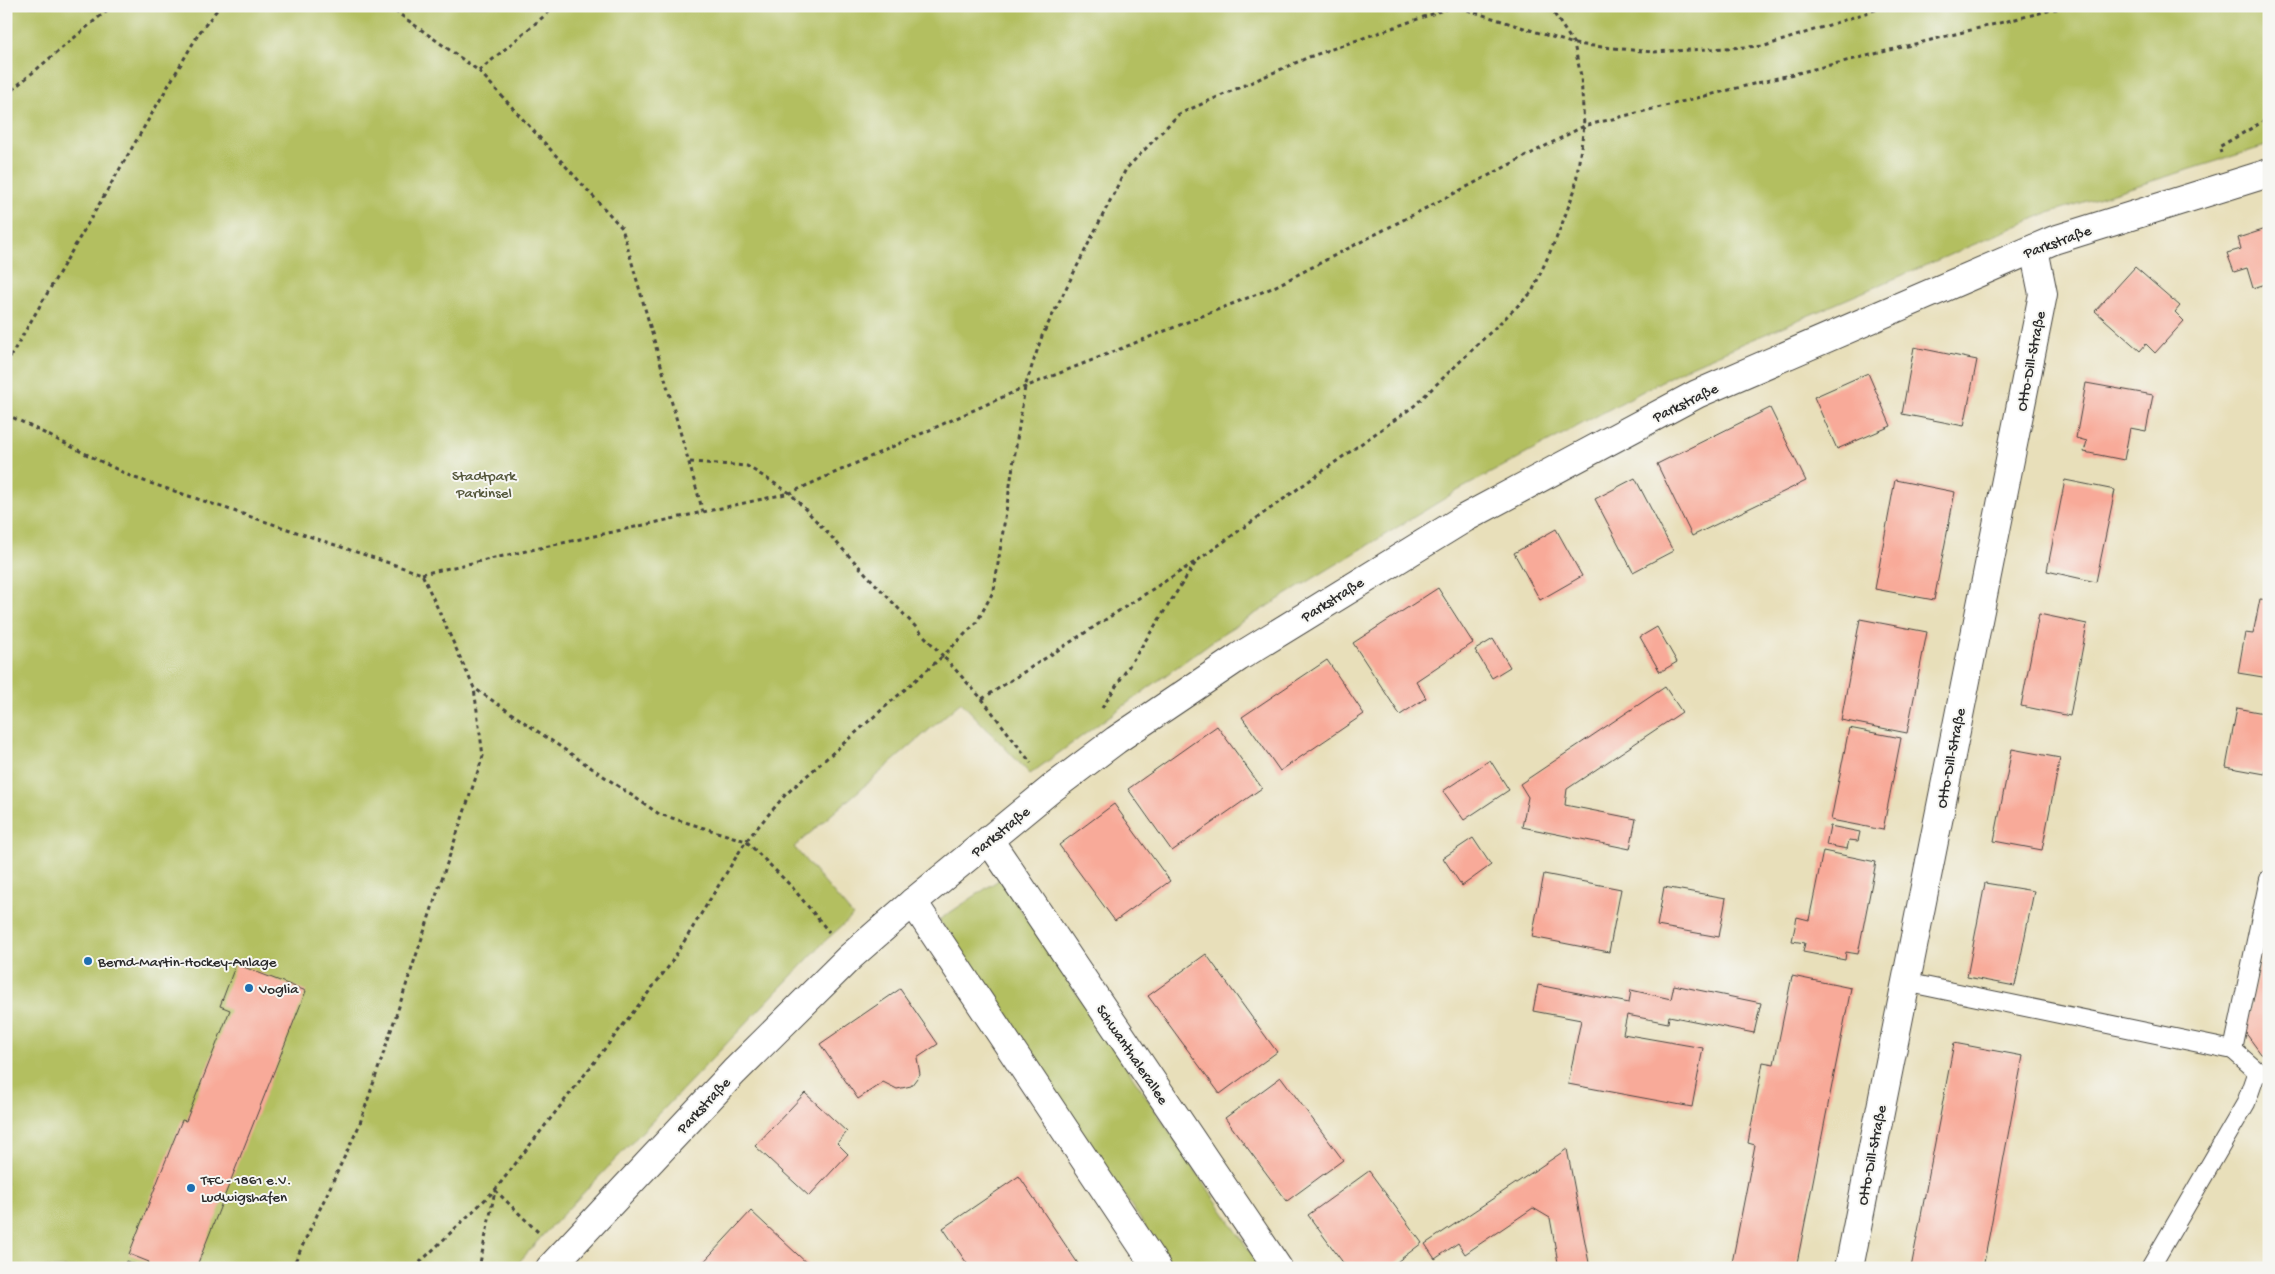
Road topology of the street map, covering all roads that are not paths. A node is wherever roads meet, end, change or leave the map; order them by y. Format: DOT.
graph roads {
  1 [pos="2269,172"];
  2 [pos="2034,249"];
  3 [pos="989,840"];
  4 [pos="2269,878"];
  5 [pos="913,902"];
  6 [pos="1905,982"];
  7 [pos="2233,1050"];
  8 [pos="2263,1072"];
  9 [pos="550,1268"];
  10 [pos="1157,1268"];
  11 [pos="1278,1268"];
  12 [pos="1849,1268"];
  13 [pos="2150,1268"];
  1 -- 2 [label="street, Parkstraße"];
  2 -- 3 [label="street, Parkstraße"];
  2 -- 6 [label="street, Otto-Dill-Straße"];
  3 -- 5 [label="street, Parkstraße"];
  3 -- 11 [label="street, Schwanthalerallee"];
  4 -- 7 [label="lane"];
  5 -- 9 [label="street, Parkstraße"];
  5 -- 10 [label="street"];
  6 -- 7 [label="lane"];
  6 -- 12 [label="street, Otto-Dill-Straße"];
  7 -- 8 [label="lane"];
  8 -- 13 [label="lane"];
}
